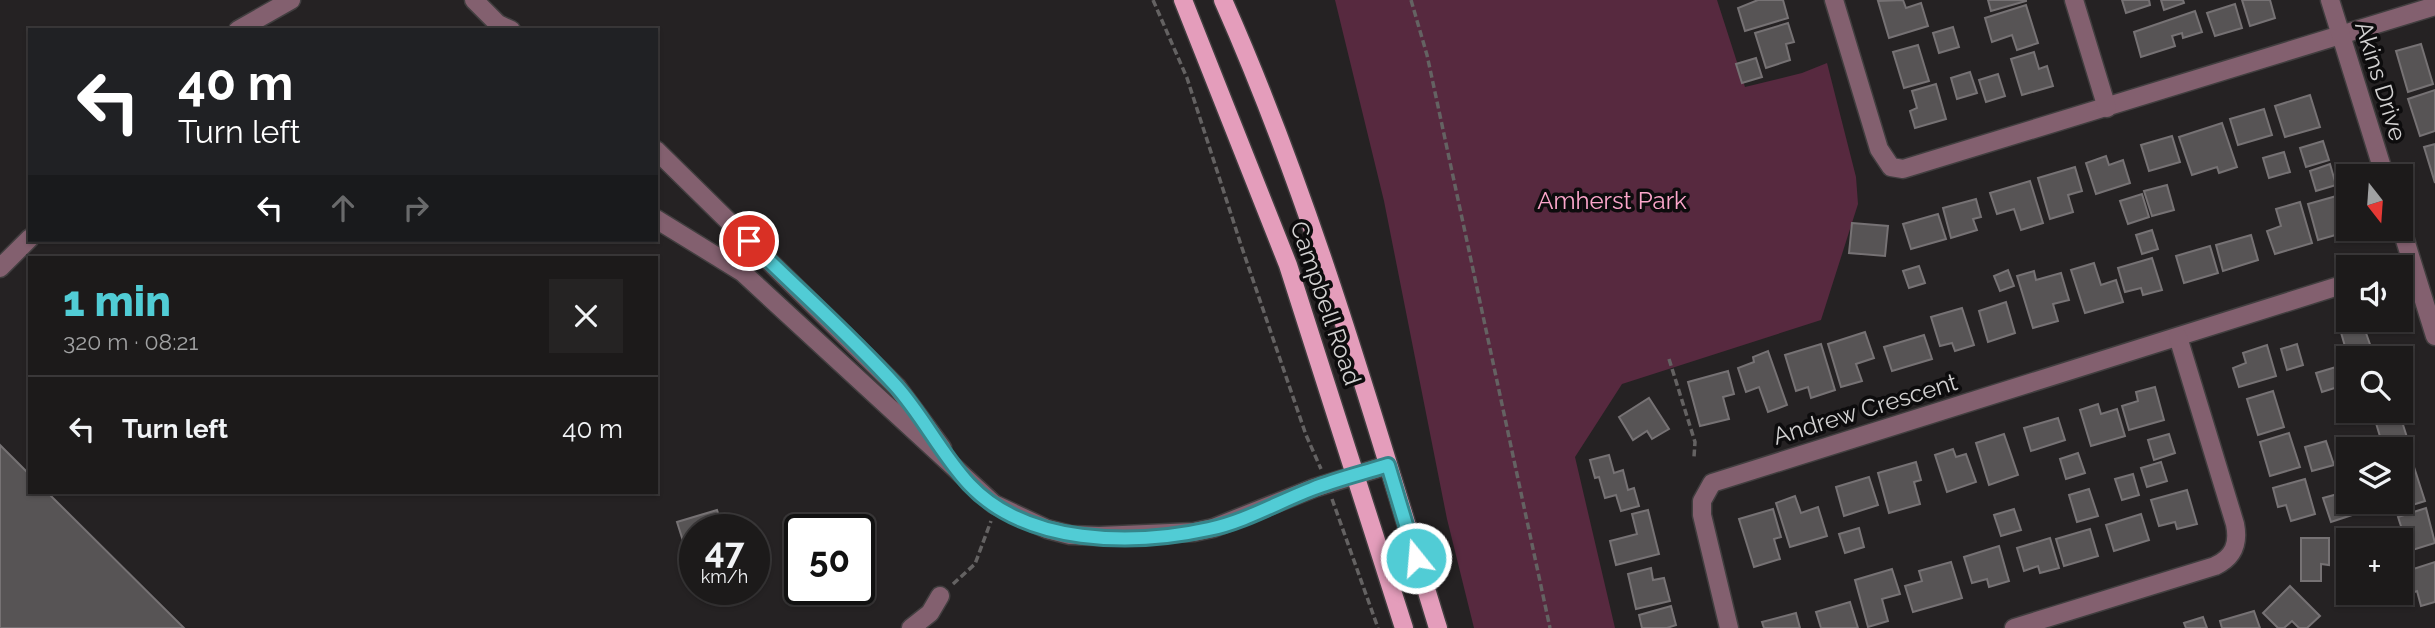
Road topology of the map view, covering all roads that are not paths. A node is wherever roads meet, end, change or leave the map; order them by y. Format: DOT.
graph roads {
  1 [pos="291,0"];
  2 [pos="474,0"];
  3 [pos="1183,0"];
  4 [pos="1223,0"];
  5 [pos="1834,0"];
  6 [pos="2074,0"];
  7 [pos="2330,0"];
  8 [pos="2435,6"];
  9 [pos="242,28"];
  10 [pos="503,28"];
  11 [pos="2341,36"];
  12 [pos="2107,108"];
  13 [pos="658,152"];
  14 [pos="2381,164"];
  15 [pos="658,220"];
  16 [pos="28,240"];
  17 [pos="0,268"];
  18 [pos="2413,284"];
  19 [pos="2336,287"];
  20 [pos="2178,337"];
  21 [pos="2435,337"];
  22 [pos="1388,465"];
  23 [pos="1357,474"];
  24 [pos="969,484"];
  25 [pos="940,596"];
  26 [pos="911,628"];
  27 [pos="1404,628"];
  28 [pos="1438,628"];
  29 [pos="1729,628"];
  30 [pos="2014,628"];
  1 -- 9 [label="street"];
  2 -- 10 [label="street"];
  3 -- 23 [label="main road, Campbell Road"];
  4 -- 22 [label="main road, Campbell Road"];
  5 -- 12 [label="street"];
  6 -- 12 [label="street"];
  7 -- 11 [label="street, Akins Drive"];
  8 -- 11 [label="street"];
  11 -- 12 [label="street"];
  11 -- 14 [label="street, Akins Drive"];
  13 -- 24 [label="street"];
  15 -- 24 [label="street"];
  16 -- 17 [label="street"];
  18 -- 21 [label="street"];
  19 -- 20 [label="street, Andrew Crescent"];
  20 -- 29 [label="street, Andrew Crescent"];
  20 -- 30 [label="street"];
  22 -- 23 [label="street"];
  22 -- 28 [label="main road, Campbell Road"];
  23 -- 24 [label="street"];
  23 -- 27 [label="main road, Campbell Road"];
  25 -- 26 [label="street"];
}
